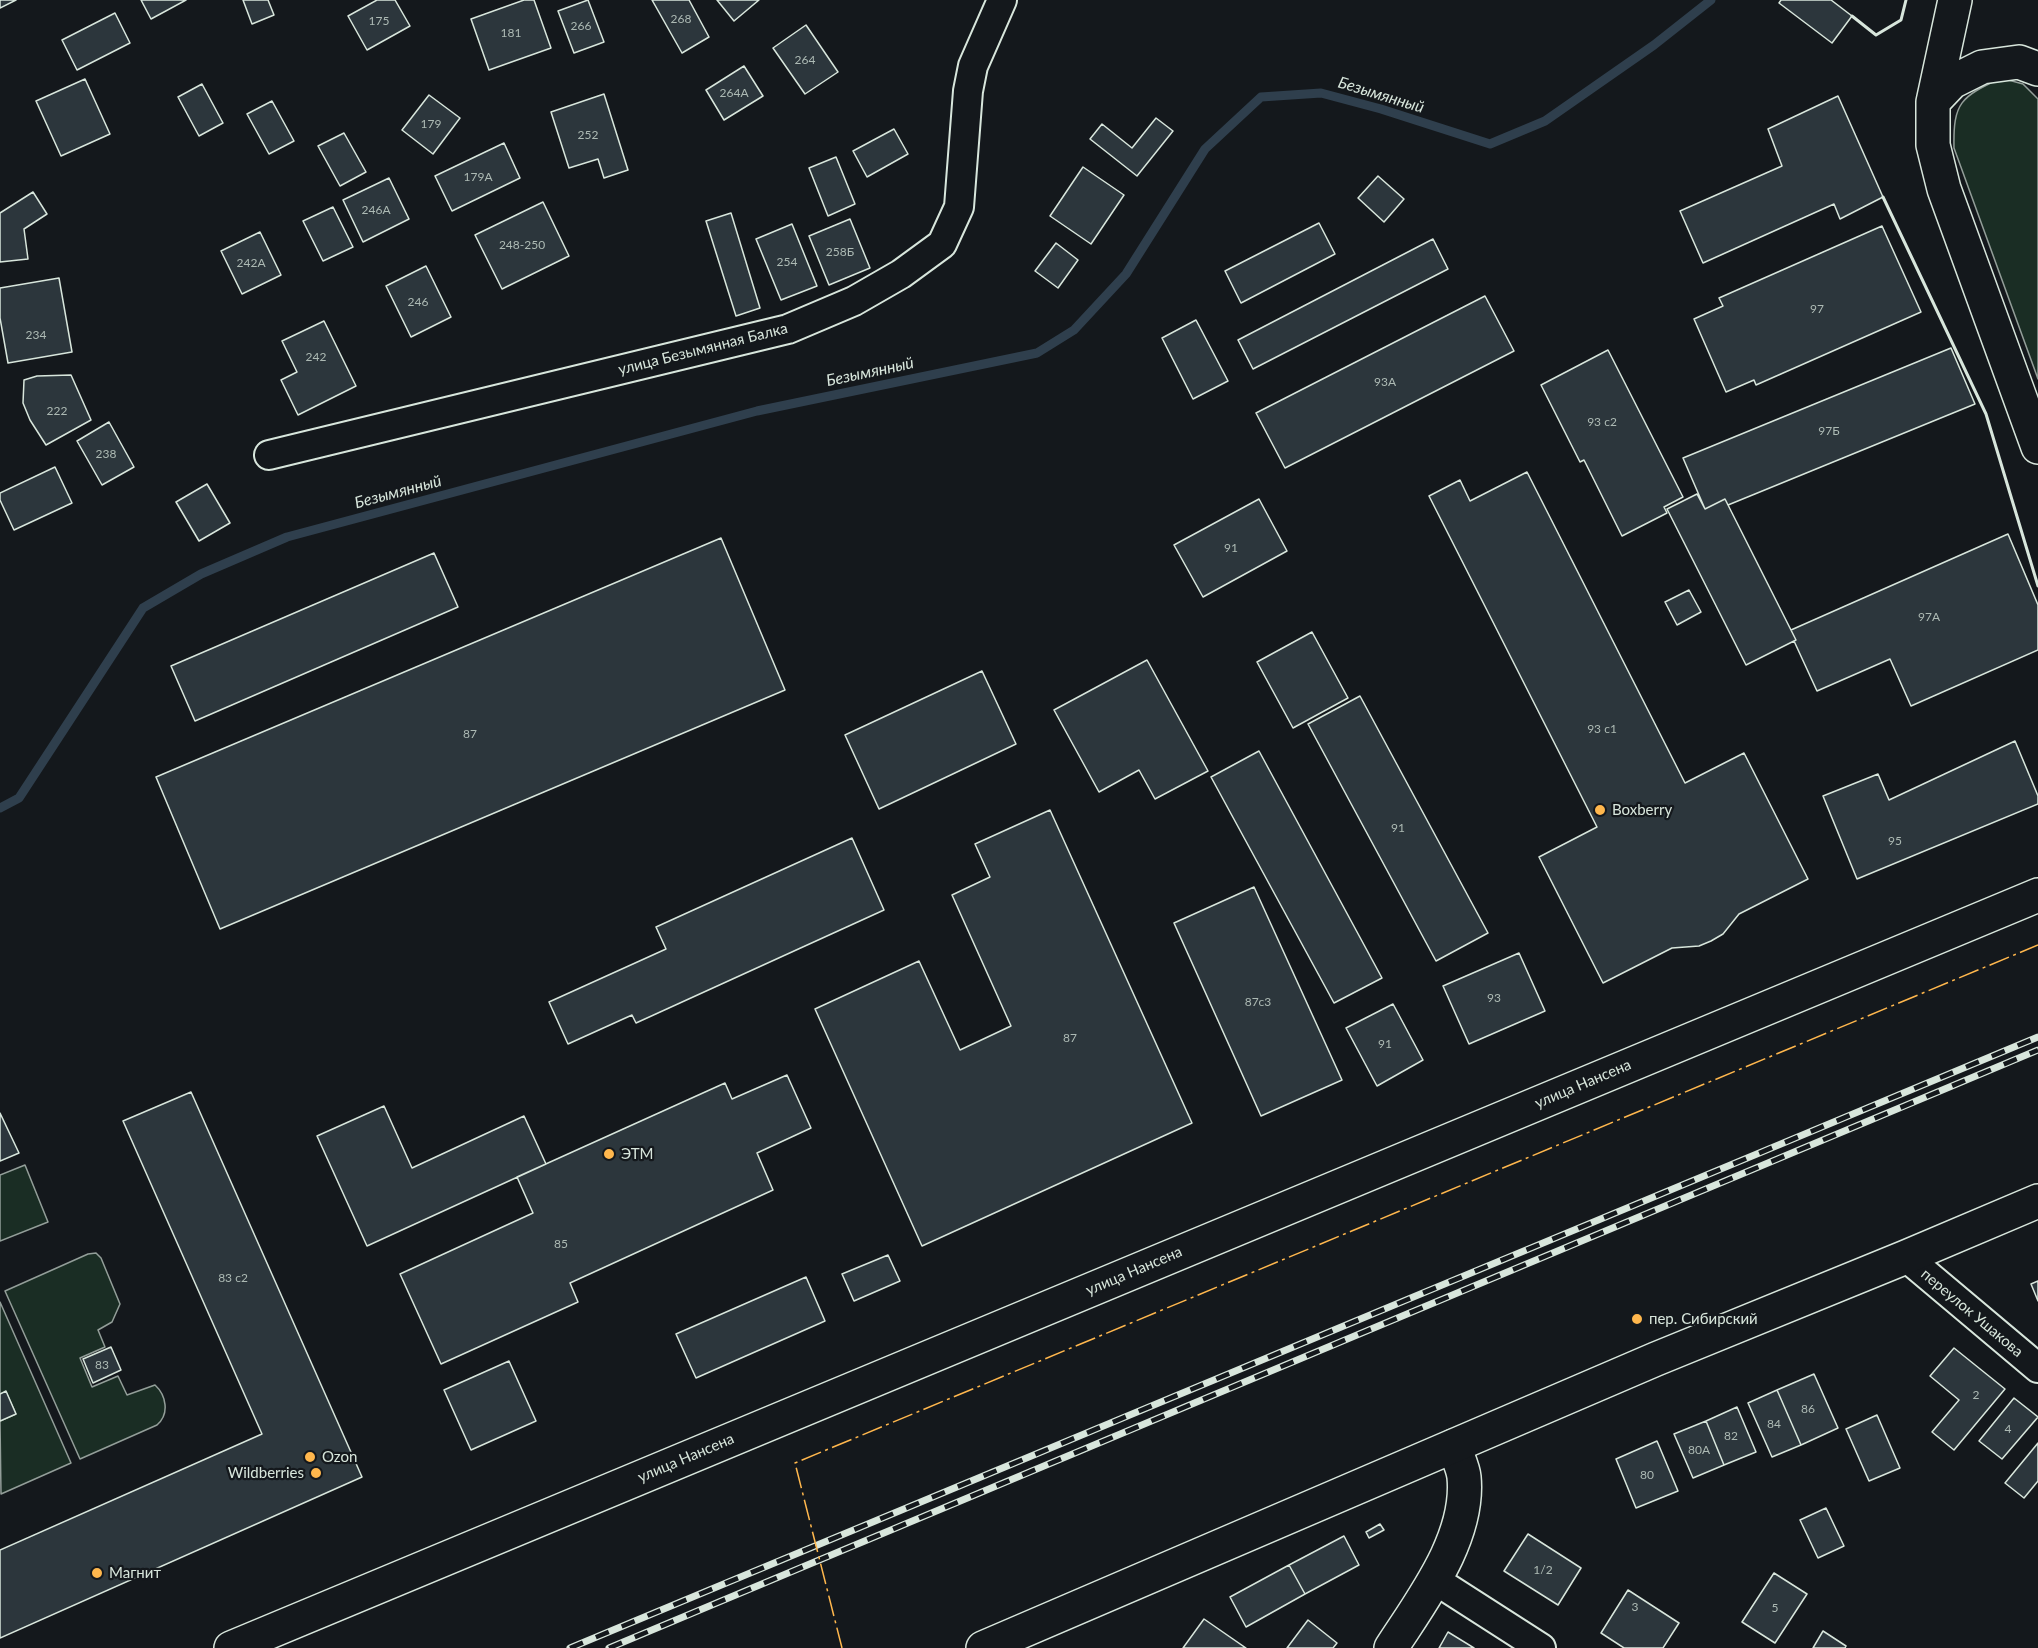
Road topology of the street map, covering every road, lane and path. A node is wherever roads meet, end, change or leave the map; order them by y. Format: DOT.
graph roads {
  1 [pos="1002,0"];
  2 [pos="1955,0"];
  3 [pos="2038,69"];
  4 [pos="1933,102"];
  5 [pos="2038,447"];
  6 [pos="269,455"];
  7 [pos="2038,895"];
  8 [pos="2038,1201"];
  9 [pos="1906,1257"];
  10 [pos="2038,1368"];
  11 [pos="1454,1446"];
  12 [pos="1435,1580"];
  13 [pos="231,1648"];
  14 [pos="983,1648"];
  15 [pos="1391,1648"];
  16 [pos="1541,1648"];
  1 -- 6 [label="street, улица Безымянная Балка"];
  2 -- 4 [label="main road"];
  3 -- 4 [label="main road"];
  4 -- 5 [label="main road"];
  7 -- 13 [label="main road, улица Нансена"];
  8 -- 9 [label="main road"];
  9 -- 10 [label="street, переулок Ушакова"];
  9 -- 11 [label="main road"];
  11 -- 12 [label="main road"];
  11 -- 14 [label="main road"];
  12 -- 15 [label="main road"];
  12 -- 16 [label="street"];
}
